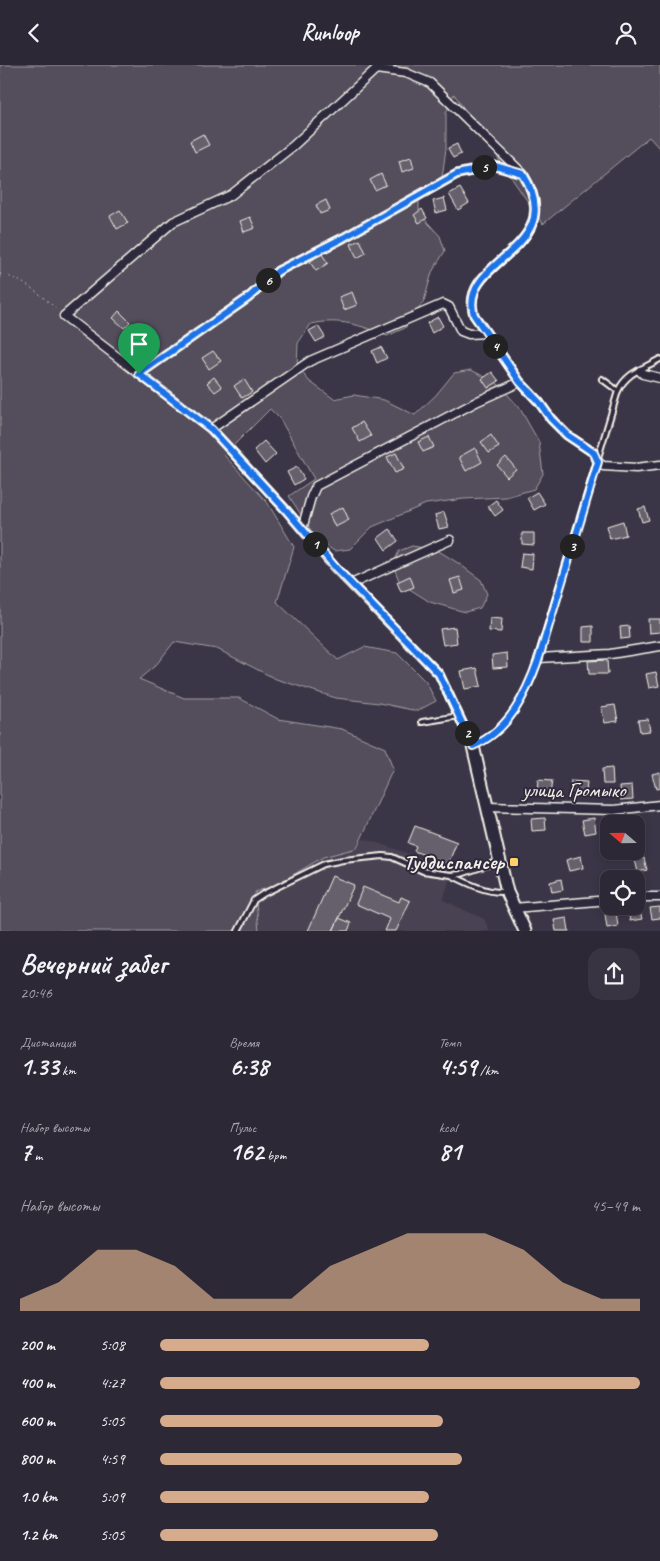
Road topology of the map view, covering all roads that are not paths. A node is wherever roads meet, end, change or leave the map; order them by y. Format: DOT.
graph roads {
  1 [pos="523,174"];
  2 [pos="486,333"];
  3 [pos="660,359"];
  4 [pos="640,371"];
  5 [pos="139,374"];
  6 [pos="660,378"];
  7 [pos="602,379"];
  8 [pos="520,382"];
  9 [pos="618,391"];
  10 [pos="211,429"];
  11 [pos="598,462"];
  12 [pos="660,465"];
  13 [pos="302,529"];
  14 [pos="450,540"];
  15 [pos="351,584"];
  16 [pos="660,645"];
  17 [pos="539,658"];
  18 [pos="459,716"];
  19 [pos="422,722"];
  20 [pos="473,746"];
  21 [pos="660,805"];
  22 [pos="487,807"];
  23 [pos="499,861"];
  24 [pos="450,875"];
  25 [pos="507,892"];
  26 [pos="645,897"];
  27 [pos="660,897"];
  28 [pos="600,901"];
  29 [pos="514,908"];
  30 [pos="238,931"];
  31 [pos="525,931"];
  1 -- 2 [label="street"];
  1 -- 5 [label="street"];
  1 -- 5 [label="street"];
  2 -- 8 [label="street"];
  2 -- 10 [label="street"];
  3 -- 4 [label="lane"];
  4 -- 6 [label="street"];
  4 -- 9 [label="lane"];
  5 -- 10 [label="street"];
  7 -- 9 [label="lane"];
  8 -- 11 [label="street"];
  8 -- 13 [label="street"];
  9 -- 11 [label="lane"];
  10 -- 13 [label="street"];
  11 -- 12 [label="street"];
  11 -- 17 [label="lane"];
  13 -- 15 [label="street"];
  14 -- 15 [label="street"];
  15 -- 18 [label="street"];
  16 -- 17 [label="street"];
  17 -- 20 [label="lane"];
  18 -- 19 [label="lane"];
  18 -- 20 [label="street"];
  20 -- 22 [label="street"];
  21 -- 22 [label="street, улица Громыко"];
  22 -- 23 [label="street"];
  23 -- 24 [label="lane"];
  23 -- 25 [label="street"];
  24 -- 25 [label="lane"];
  24 -- 30 [label="lane"];
  25 -- 29 [label="street"];
  26 -- 27 [label="street"];
  28 -- 29 [label="street"];
  29 -- 31 [label="street"];
}
